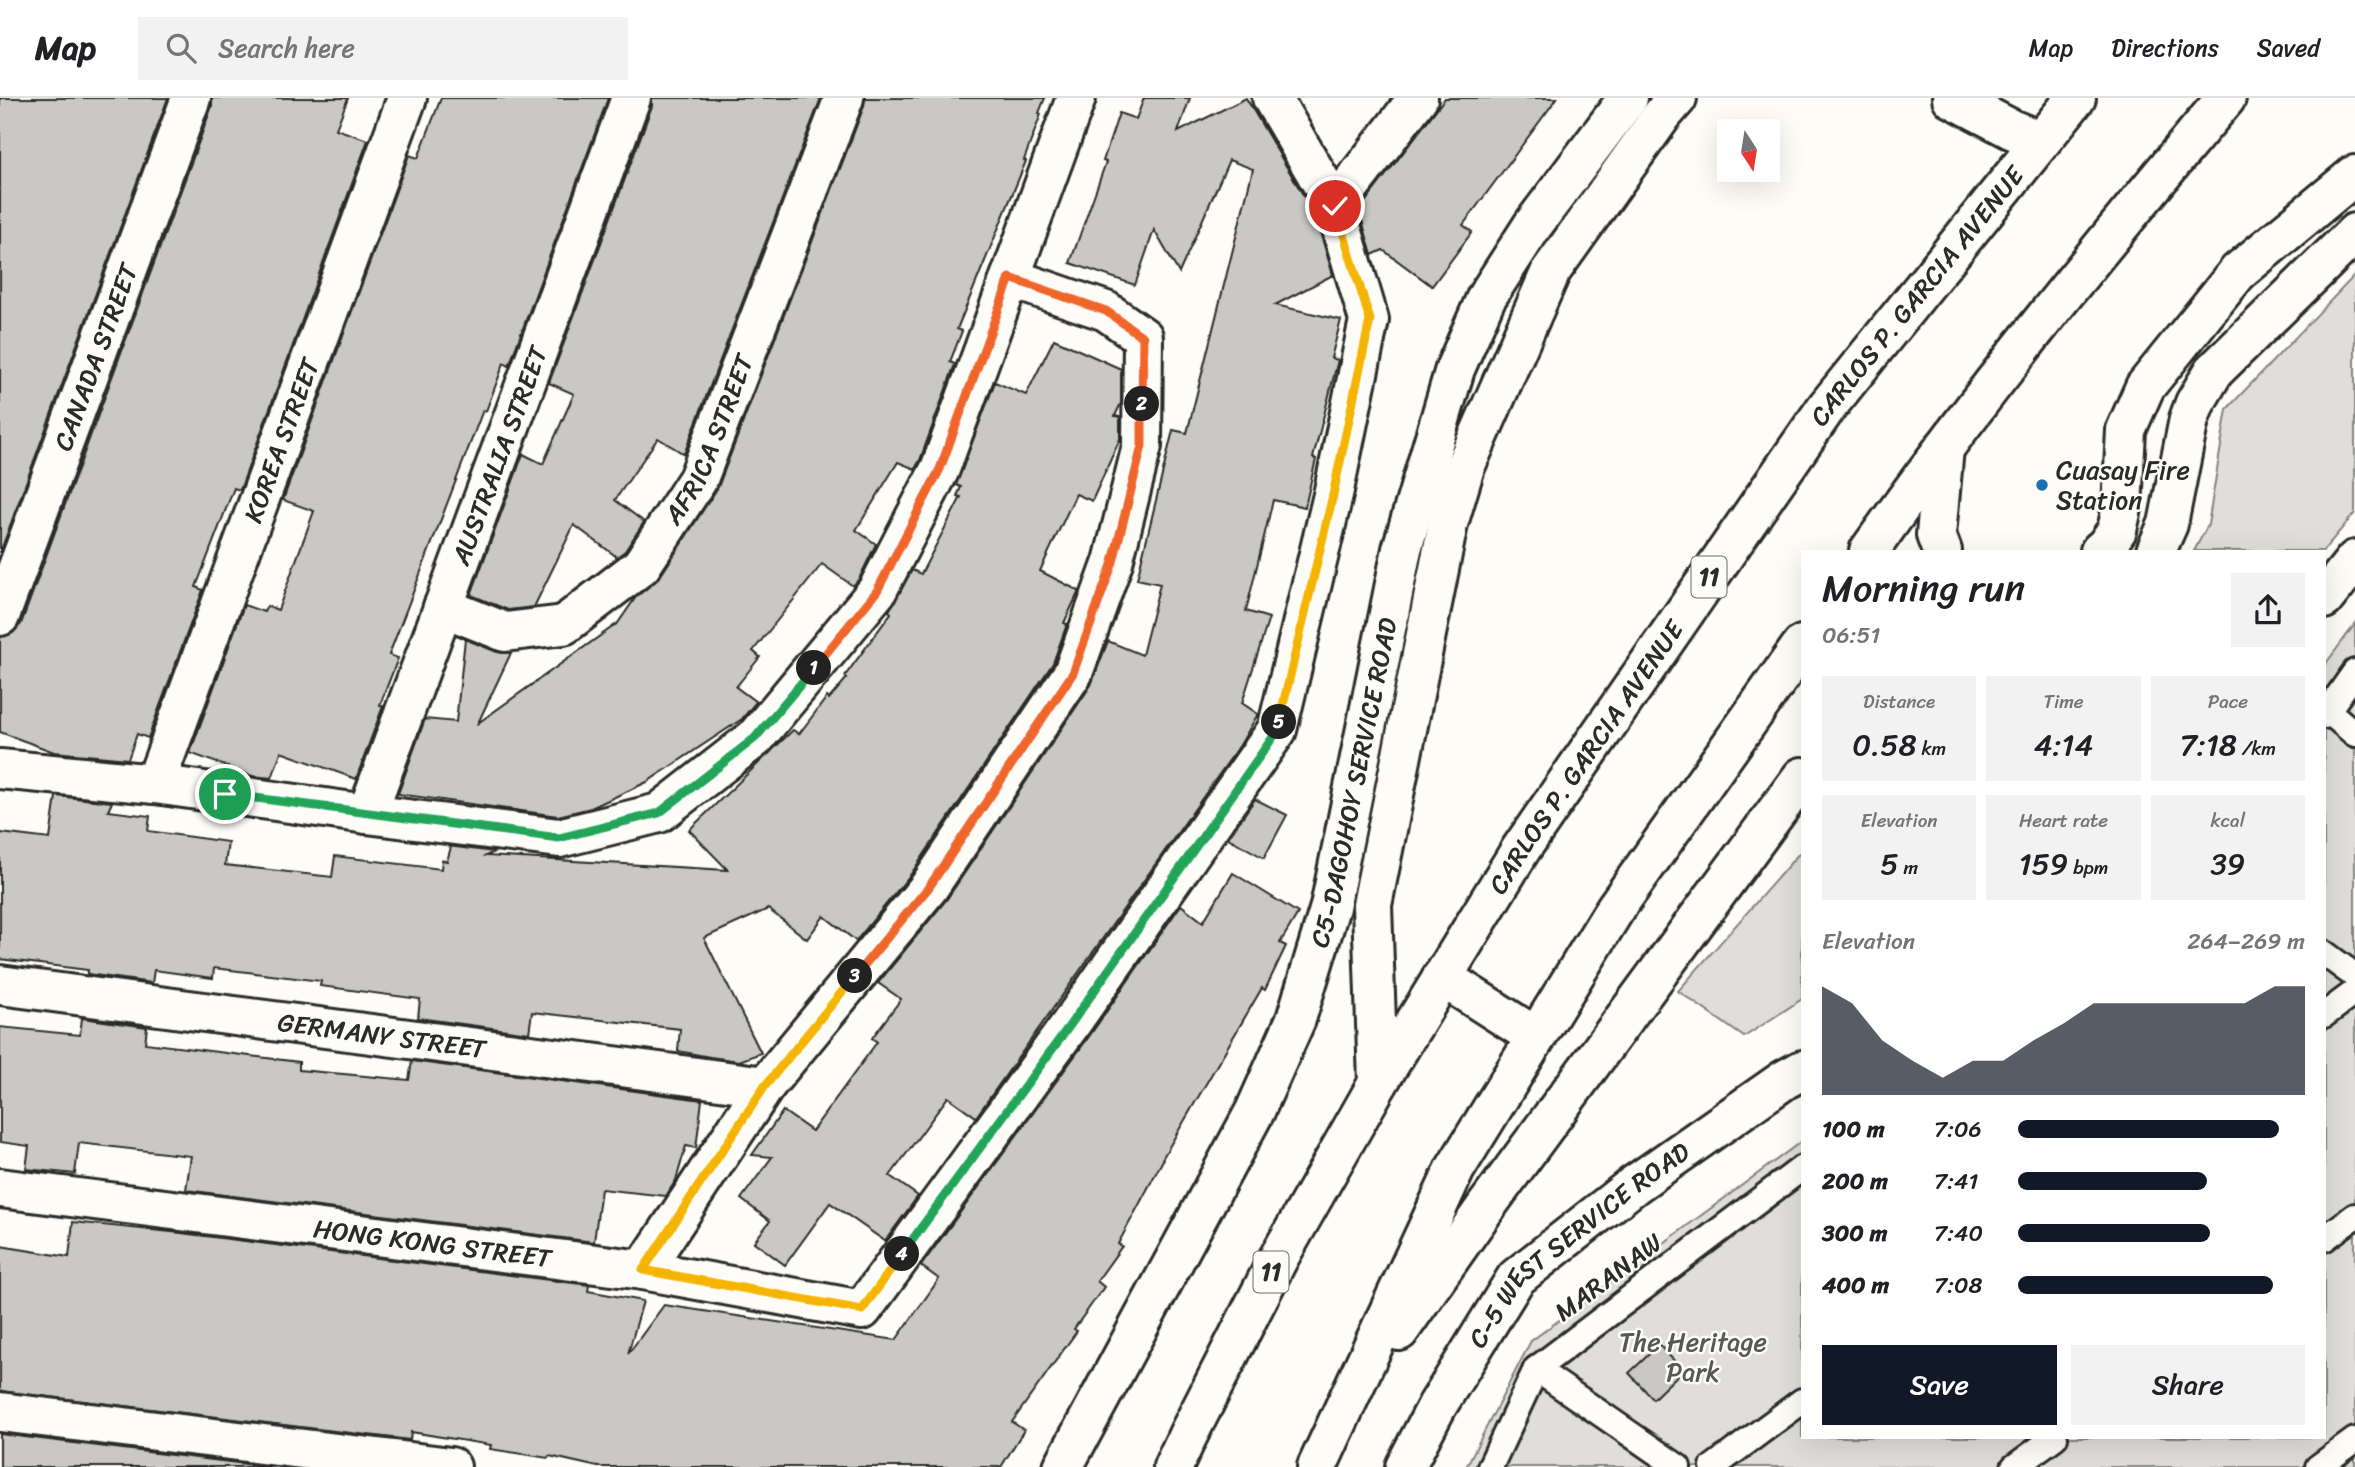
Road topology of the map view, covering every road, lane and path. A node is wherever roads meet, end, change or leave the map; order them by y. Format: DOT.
graph roads {
  1 [pos="191,98"];
  2 [pos="407,98"];
  3 [pos="631,98"];
  4 [pos="844,98"];
  5 [pos="1076,98"];
  6 [pos="1272,98"];
  7 [pos="1418,98"];
  8 [pos="1628,98"];
  9 [pos="1677,98"];
  10 [pos="1952,98"];
  11 [pos="2076,98"];
  12 [pos="2226,98"];
  13 [pos="2040,141"];
  14 [pos="2355,175"];
  15 [pos="1335,206"];
  16 [pos="2355,233"];
  17 [pos="1010,278"];
  18 [pos="1944,446"];
  19 [pos="1938,546"];
  20 [pos="1870,550"];
  21 [pos="2102,550"];
  22 [pos="2156,550"];
  23 [pos="2355,560"];
  24 [pos="2326,596"];
  25 [pos="443,607"];
  26 [pos="0,616"];
  27 [pos="1801,646"];
  28 [pos="2355,672"];
  29 [pos="2326,713"];
  30 [pos="2355,734"];
  31 [pos="0,769"];
  32 [pos="1801,778"];
  33 [pos="155,784"];
  34 [pos="367,814"];
  35 [pos="2326,954"];
  36 [pos="2355,976"];
  37 [pos="1442,977"];
  38 [pos="0,985"];
  39 [pos="2355,992"];
  40 [pos="2326,1014"];
  41 [pos="1536,1037"];
  42 [pos="1801,1071"];
  43 [pos="1378,1083"];
  44 [pos="765,1086"];
  45 [pos="1801,1169"];
  46 [pos="0,1188"];
  47 [pos="2355,1216"];
  48 [pos="2326,1238"];
  49 [pos="643,1270"];
  50 [pos="1536,1369"];
  51 [pos="1801,1402"];
  52 [pos="0,1412"];
  53 [pos="1342,1413"];
  54 [pos="2052,1439"];
  55 [pos="2355,1440"];
  56 [pos="451,1467"];
  57 [pos="1063,1467"];
  58 [pos="1173,1467"];
  59 [pos="1317,1467"];
  60 [pos="1405,1467"];
  61 [pos="1490,1467"];
  62 [pos="1678,1467"];
  63 [pos="1713,1467"];
  64 [pos="2014,1467"];
  65 [pos="2318,1467"];
  1 -- 26 [label="street, CANADA STREET"];
  2 -- 33 [label="street, KOREA STREET"];
  3 -- 25 [label="street, AUSTRALIA STREET"];
  4 -- 25 [label="street, AFRICA STREET"];
  5 -- 17 [label="street"];
  6 -- 15 [label="street"];
  7 -- 15 [label="street"];
  8 -- 57 [label="street, C5-DAGOHOY SERVICE ROAD"];
  9 -- 43 [label="street"];
  10 -- 13 [label="street"];
  11 -- 13 [label="street, CARLOS P. GARCIA AVENUE / 11"];
  12 -- 18 [label="street"];
  13 -- 37 [label="street, CARLOS P. GARCIA AVENUE / 11"];
  14 -- 21 [label="street"];
  15 -- 49 [label="street, HONG KONG STREET"];
  16 -- 22 [label="street"];
  17 -- 34 [label="street"];
  17 -- 44 [label="street"];
  18 -- 19 [label="street"];
  18 -- 20 [label="street"];
  23 -- 24 [label="street"];
  25 -- 34 [label="street, AUSTRALIA STREET"];
  27 -- 41 [label="street"];
  28 -- 29 [label="lane"];
  29 -- 30 [label="lane"];
  31 -- 33 [label="street"];
  32 -- 53 [label="street"];
  33 -- 34 [label="street"];
  35 -- 36 [label="lane"];
  37 -- 41 [label="street"];
  37 -- 43 [label="street, CARLOS P. GARCIA AVENUE / 11"];
  38 -- 44 [label="street, GERMANY STREET"];
  39 -- 40 [label="lane"];
  41 -- 53 [label="street"];
  42 -- 60 [label="street, C-5 WEST SERVICE ROAD"];
  43 -- 58 [label="street, CARLOS P. GARCIA AVENUE / 11"];
  44 -- 49 [label="street"];
  45 -- 50 [label="lane, MARANAW"];
  46 -- 49 [label="street, HONG KONG STREET"];
  47 -- 48 [label="lane"];
  50 -- 61 [label="lane, MARANAW"];
  50 -- 62 [label="lane"];
  51 -- 63 [label="lane"];
  52 -- 56 [label="street"];
  53 -- 59 [label="street"];
  54 -- 64 [label="lane"];
  55 -- 65 [label="lane"];
}
